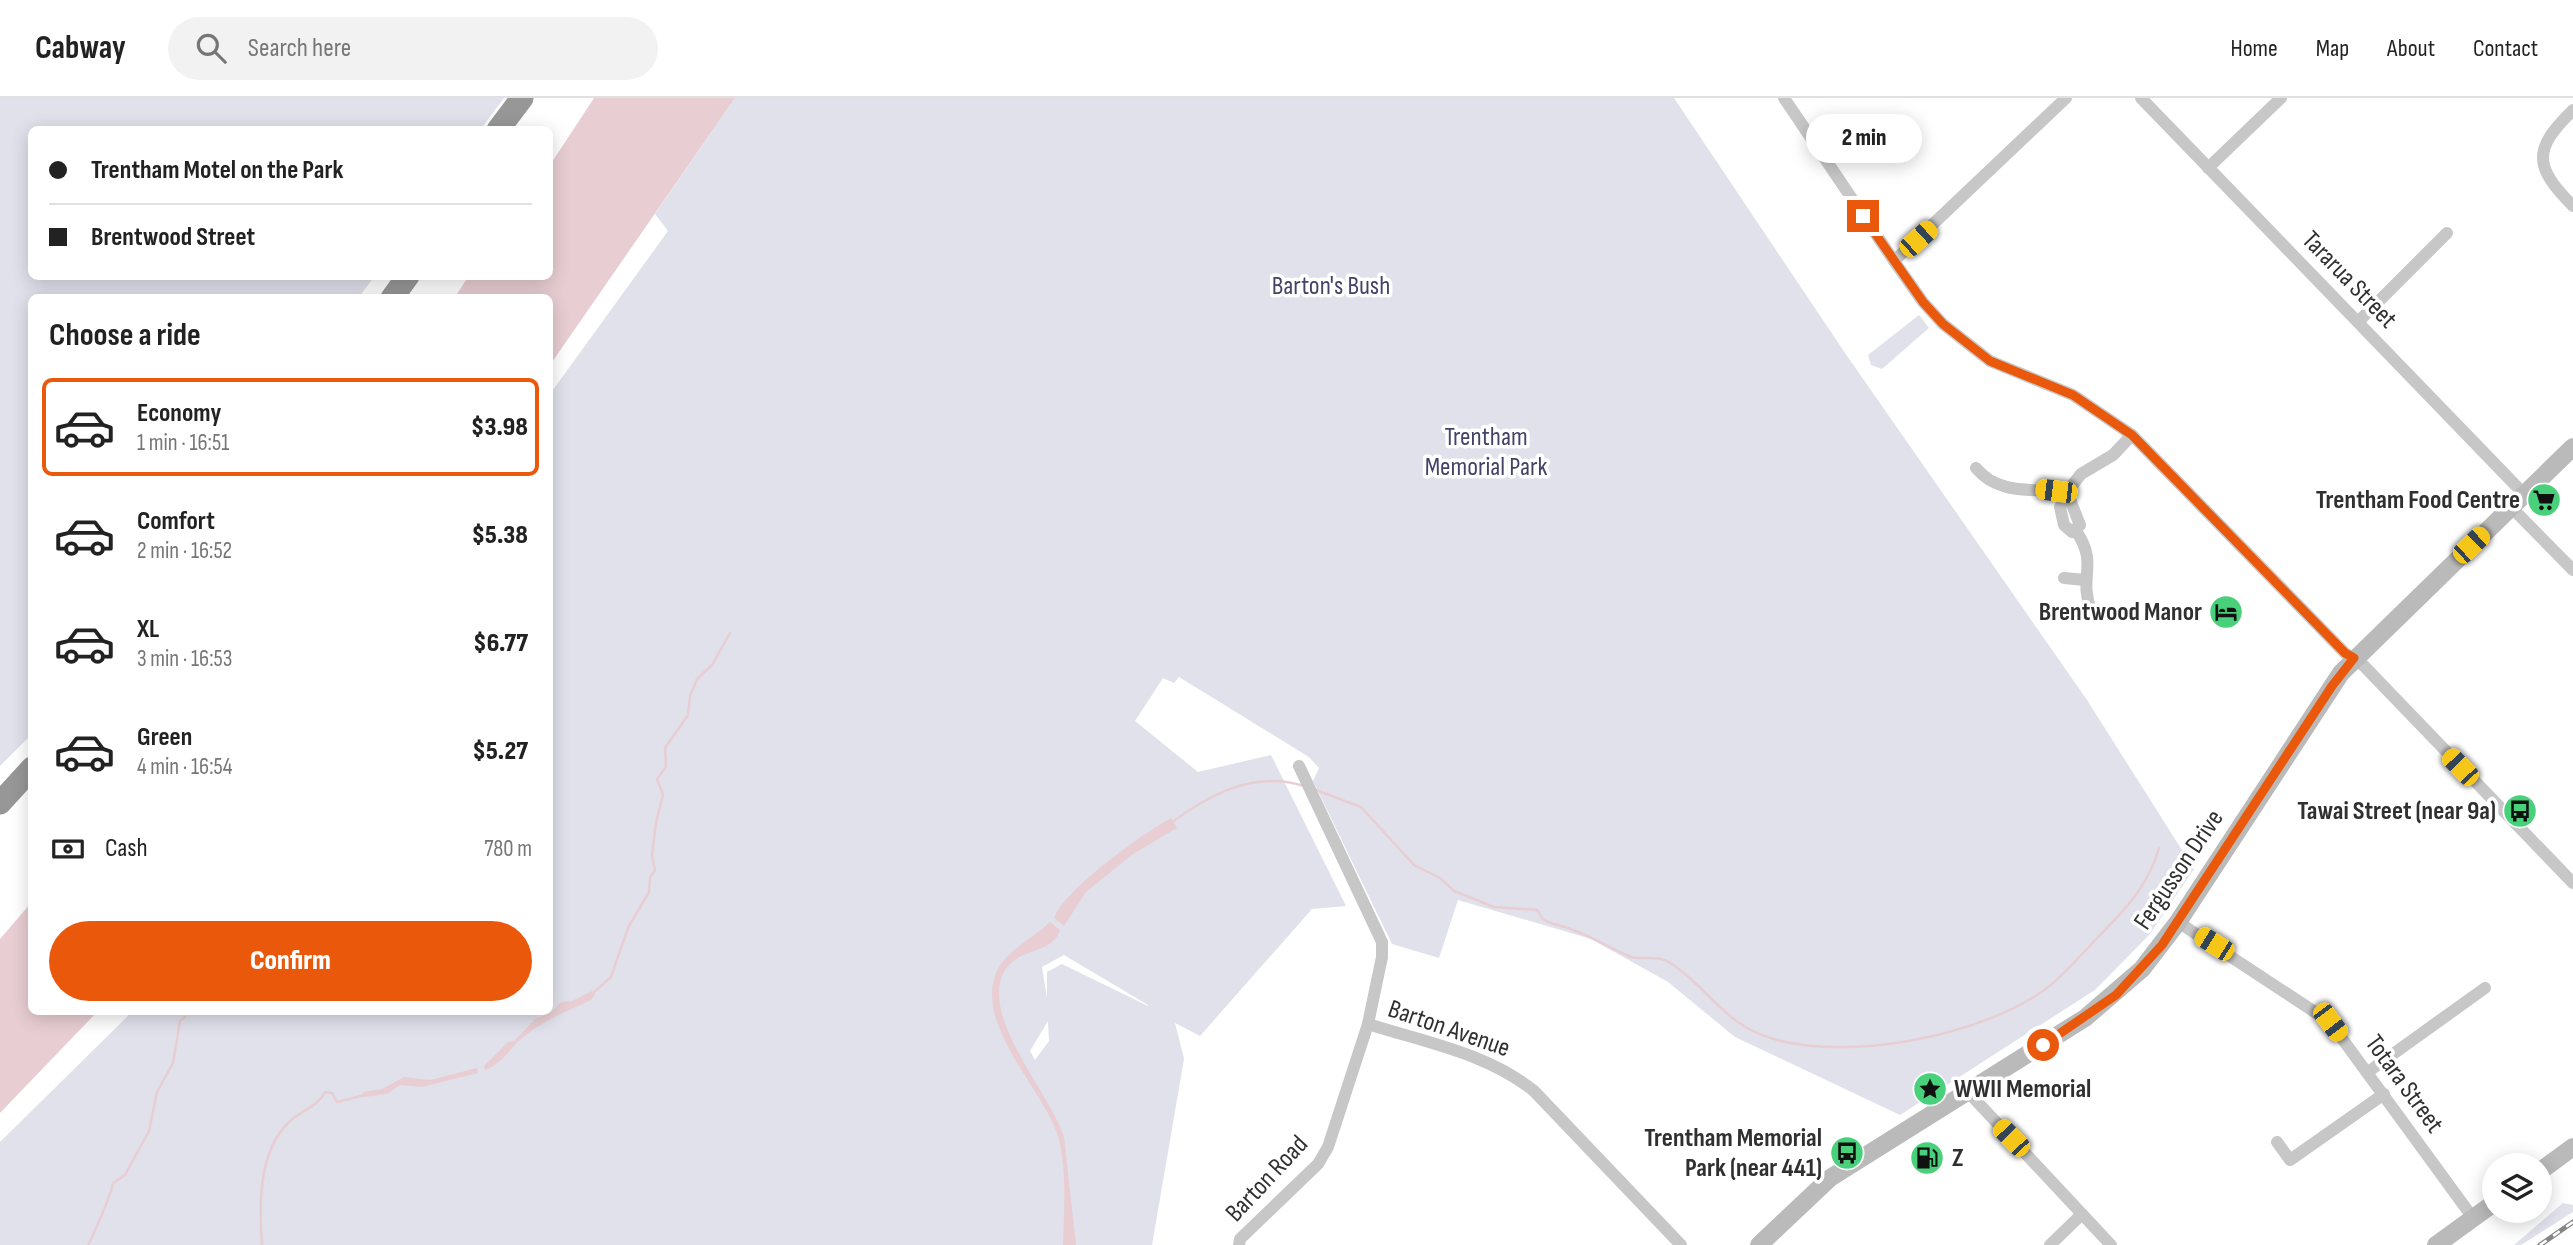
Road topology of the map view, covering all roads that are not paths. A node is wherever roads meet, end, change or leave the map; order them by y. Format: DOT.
graph roads {
  1 [pos="522,98"];
  2 [pos="538,98"];
  3 [pos="1783,98"];
  4 [pos="2066,98"];
  5 [pos="2141,98"];
  6 [pos="2281,98"];
  7 [pos="2573,110"];
  8 [pos="501,126"];
  9 [pos="519,126"];
  10 [pos="2208,167"];
  11 [pos="2573,206"];
  12 [pos="2447,233"];
  13 [pos="1894,261"];
  14 [pos="2358,322"];
  15 [pos="2132,435"];
  16 [pos="2573,447"];
  17 [pos="1976,468"];
  18 [pos="2067,493"];
  19 [pos="2518,500"];
  20 [pos="2573,570"];
  21 [pos="2064,578"];
  22 [pos="2085,580"];
  23 [pos="2091,610"];
  24 [pos="2354,658"];
  25 [pos="28,758"];
  26 [pos="1299,766"];
  27 [pos="28,772"];
  28 [pos="0,788"];
  29 [pos="0,803"];
  30 [pos="2573,883"];
  31 [pos="2178,922"];
  32 [pos="2486,988"];
  33 [pos="1368,1024"];
  34 [pos="2368,1072"];
  35 [pos="1968,1091"];
  36 [pos="2384,1094"];
  37 [pos="2277,1142"];
  38 [pos="2573,1147"];
  39 [pos="2552,1162"];
  40 [pos="2482,1212"];
  41 [pos="2082,1214"];
  42 [pos="2473,1218"];
  43 [pos="1239,1245"];
  44 [pos="1681,1245"];
  45 [pos="1759,1245"];
  46 [pos="2050,1245"];
  47 [pos="2111,1245"];
  48 [pos="2436,1245"];
  1 -- 8 [label="highway"];
  2 -- 9 [label="highway"];
  3 -- 13 [label="street"];
  4 -- 13 [label="street"];
  5 -- 10 [label="street, Tararua Street"];
  6 -- 10 [label="street"];
  7 -- 11 [label="street"];
  10 -- 14 [label="street, Tararua Street"];
  12 -- 14 [label="street"];
  13 -- 15 [label="street"];
  14 -- 19 [label="street, Tararua Street"];
  15 -- 18 [label="street"];
  15 -- 24 [label="street"];
  16 -- 19 [label="main road, Fergusson Drive"];
  17 -- 18 [label="street"];
  18 -- 22 [label="street"];
  19 -- 20 [label="street, Tararua Street"];
  19 -- 24 [label="main road, Fergusson Drive"];
  21 -- 22 [label="street"];
  22 -- 23 [label="street"];
  24 -- 30 [label="street"];
  24 -- 31 [label="main road, Fergusson Drive"];
  25 -- 28 [label="highway"];
  26 -- 33 [label="street, Barton Avenue"];
  27 -- 29 [label="highway"];
  31 -- 34 [label="street, Totara Street"];
  31 -- 35 [label="main road, Fergusson Drive"];
  32 -- 34 [label="street"];
  33 -- 43 [label="street, Barton Road"];
  33 -- 44 [label="street, Barton Avenue"];
  34 -- 36 [label="street, Totara Street"];
  35 -- 41 [label="street"];
  35 -- 45 [label="main road, Fergusson Drive"];
  36 -- 37 [label="street"];
  36 -- 42 [label="street, Totara Street"];
  38 -- 39 [label="main road"];
  40 -- 42 [label="main road"];
  41 -- 46 [label="street"];
  41 -- 47 [label="street"];
  42 -- 48 [label="main road"];
}
